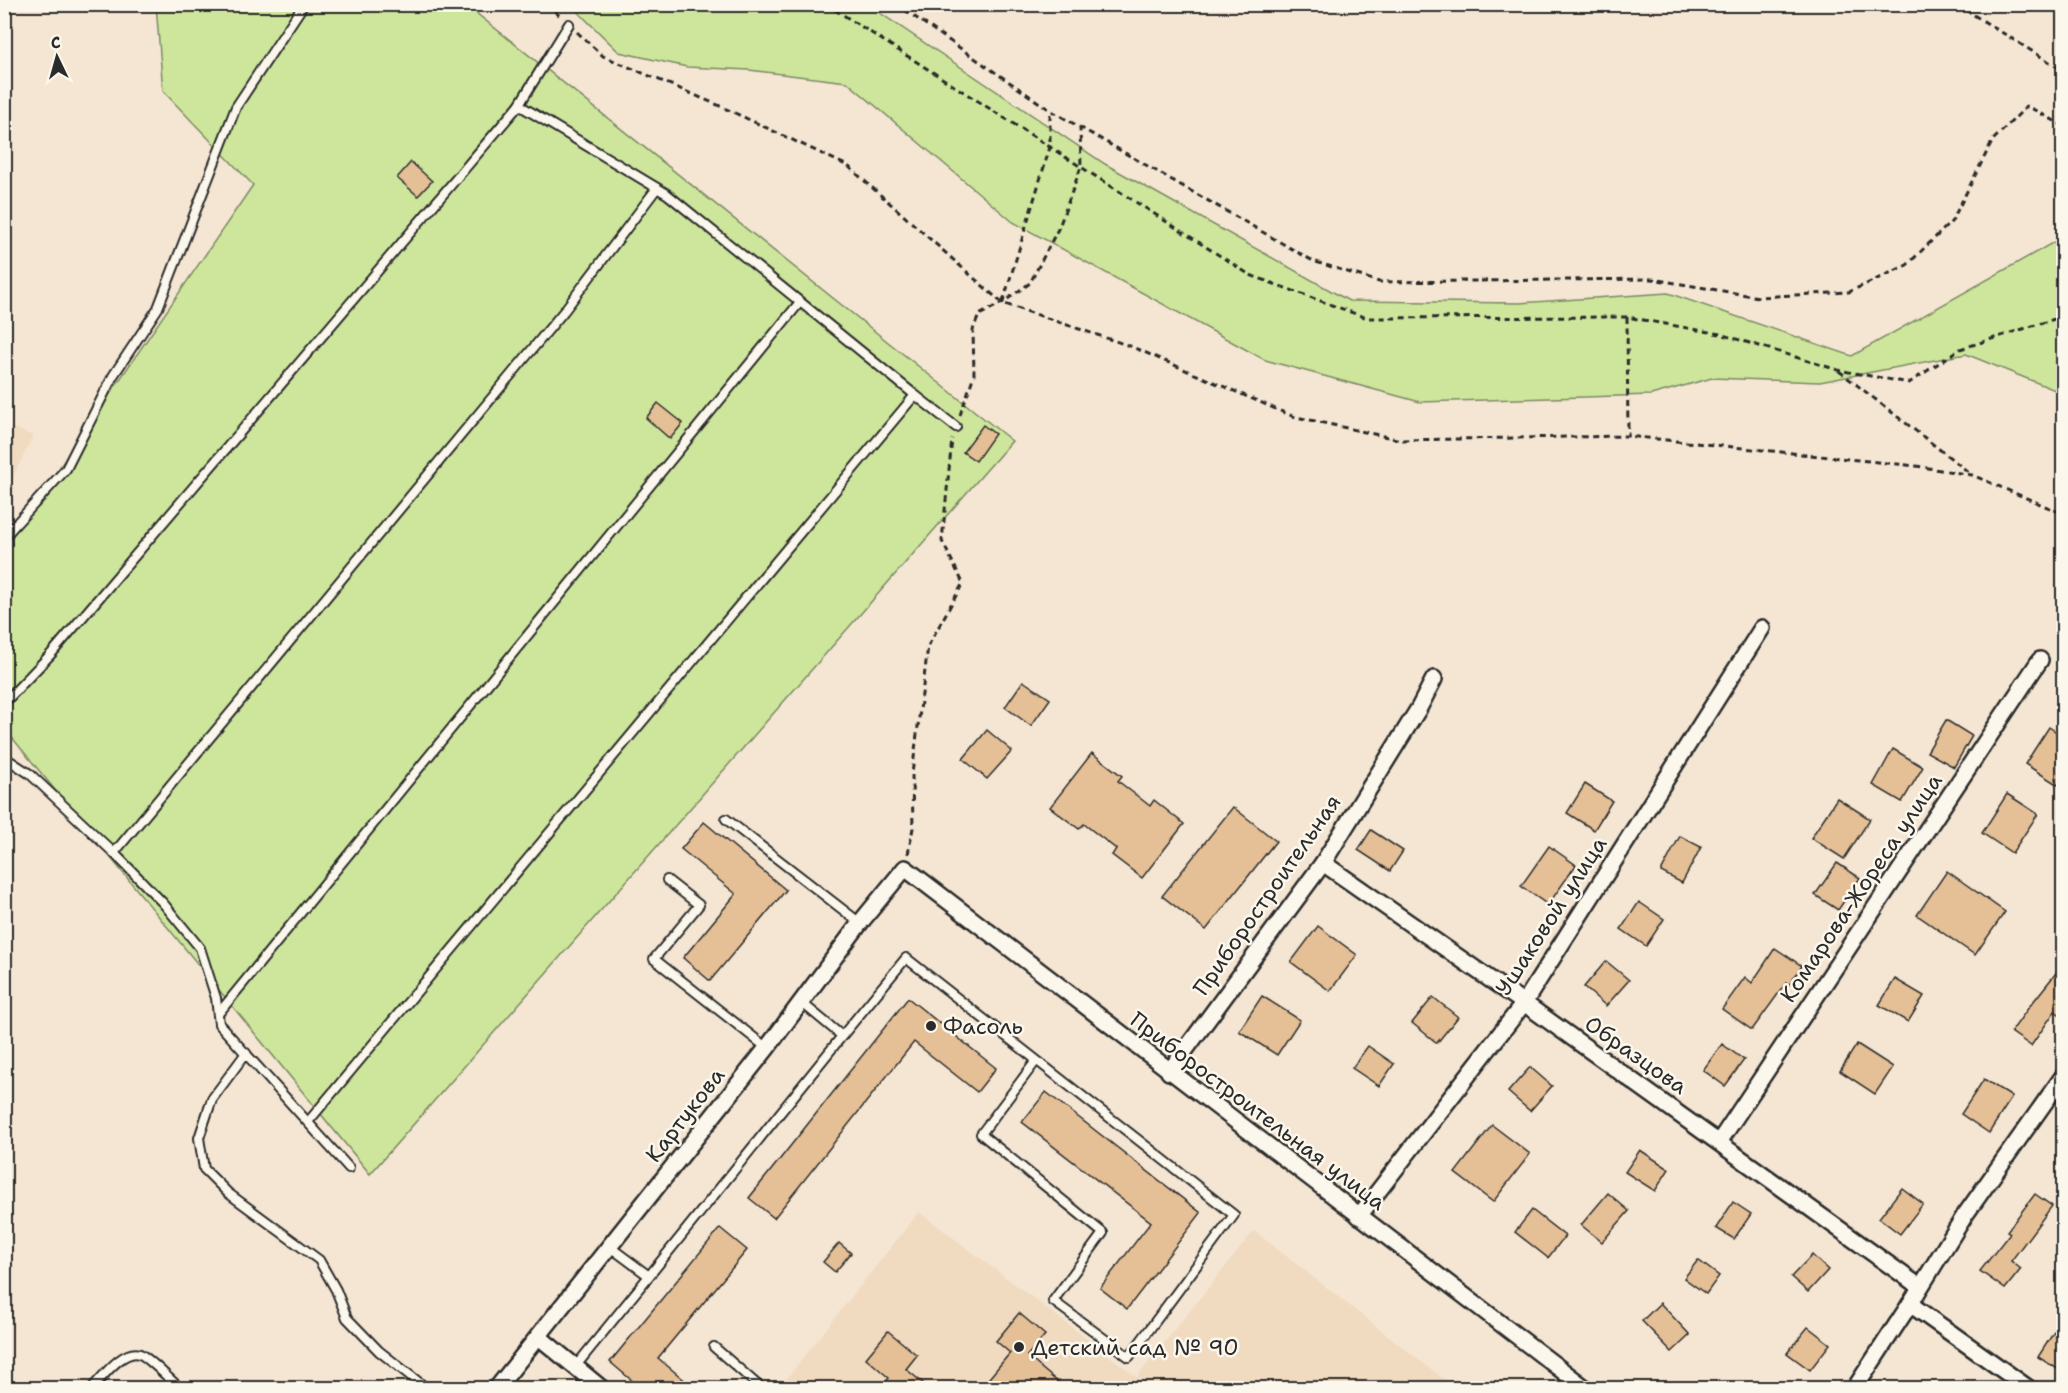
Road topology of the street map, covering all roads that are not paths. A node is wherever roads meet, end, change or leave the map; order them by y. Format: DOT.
graph roads {
  1 [pos="304,4"];
  2 [pos="569,24"];
  3 [pos="519,105"];
  4 [pos="657,188"];
  5 [pos="800,302"];
  6 [pos="915,395"];
  7 [pos="956,427"];
  8 [pos="4,537"];
  9 [pos="1762,628"];
  10 [pos="2040,660"];
  11 [pos="1434,679"];
  12 [pos="4,703"];
  13 [pos="4,757"];
  14 [pos="726,819"];
  15 [pos="114,853"];
  16 [pos="1323,863"];
  17 [pos="905,868"];
  18 [pos="667,880"];
  19 [pos="860,923"];
  20 [pos="801,1002"];
  21 [pos="1524,1003"];
  22 [pos="218,1014"];
  23 [pos="842,1036"];
  24 [pos="767,1048"];
  25 [pos="246,1053"];
  26 [pos="1036,1061"];
  27 [pos="1168,1071"];
  28 [pos="2064,1076"];
  29 [pos="308,1122"];
  30 [pos="1719,1142"];
  31 [pos="349,1168"];
  32 [pos="1359,1216"];
  33 [pos="610,1246"];
  34 [pos="649,1276"];
  35 [pos="1920,1287"];
  36 [pos="1910,1304"];
  37 [pos="539,1337"];
  38 [pos="714,1347"];
  39 [pos="575,1367"];
  40 [pos="92,1389"];
  41 [pos="180,1389"];
  42 [pos="426,1389"];
  43 [pos="496,1389"];
  44 [pos="601,1389"];
  45 [pos="761,1389"];
  46 [pos="1585,1389"];
  47 [pos="1855,1389"];
  48 [pos="2028,1389"];
  1 -- 8 [label="lane"];
  2 -- 3 [label="lane"];
  3 -- 4 [label="lane"];
  3 -- 12 [label="lane"];
  4 -- 5 [label="lane"];
  4 -- 15 [label="lane"];
  5 -- 6 [label="lane"];
  5 -- 22 [label="lane"];
  6 -- 7 [label="lane"];
  6 -- 29 [label="lane"];
  9 -- 21 [label="street, Ушаковой улица"];
  10 -- 30 [label="street, Комарова-Жореса улица"];
  11 -- 16 [label="street, Приборостроительная"];
  13 -- 15 [label="lane"];
  14 -- 19 [label="lane"];
  15 -- 22 [label="lane"];
  16 -- 21 [label="street, Образцова"];
  16 -- 27 [label="street, Приборостроительная"];
  17 -- 19 [label="street, Картукова"];
  17 -- 27 [label="street, Приборостроительная улица"];
  18 -- 24 [label="lane"];
  19 -- 20 [label="street, Картукова"];
  20 -- 23 [label="lane"];
  20 -- 24 [label="street, Картукова"];
  21 -- 30 [label="street, Образцова"];
  21 -- 32 [label="street, Ушаковой улица"];
  22 -- 25 [label="lane"];
  23 -- 26 [label="lane"];
  23 -- 34 [label="lane"];
  24 -- 33 [label="street, Картукова"];
  25 -- 29 [label="lane"];
  25 -- 42 [label="lane"];
  26 -- 26 [label="lane"];
  27 -- 32 [label="street, Приборостроительная улица"];
  28 -- 35 [label="street"];
  29 -- 31 [label="lane"];
  30 -- 35 [label="street, Образцова"];
  32 -- 46 [label="street, Приборостроительная улица"];
  33 -- 34 [label="lane"];
  33 -- 37 [label="street, Картукова"];
  34 -- 39 [label="lane"];
  35 -- 36 [label="street"];
  36 -- 47 [label="street"];
  36 -- 48 [label="street"];
  37 -- 39 [label="street"];
  37 -- 43 [label="street, Картукова"];
  38 -- 45 [label="lane"];
  39 -- 44 [label="street"];
  40 -- 41 [label="lane"];
}
